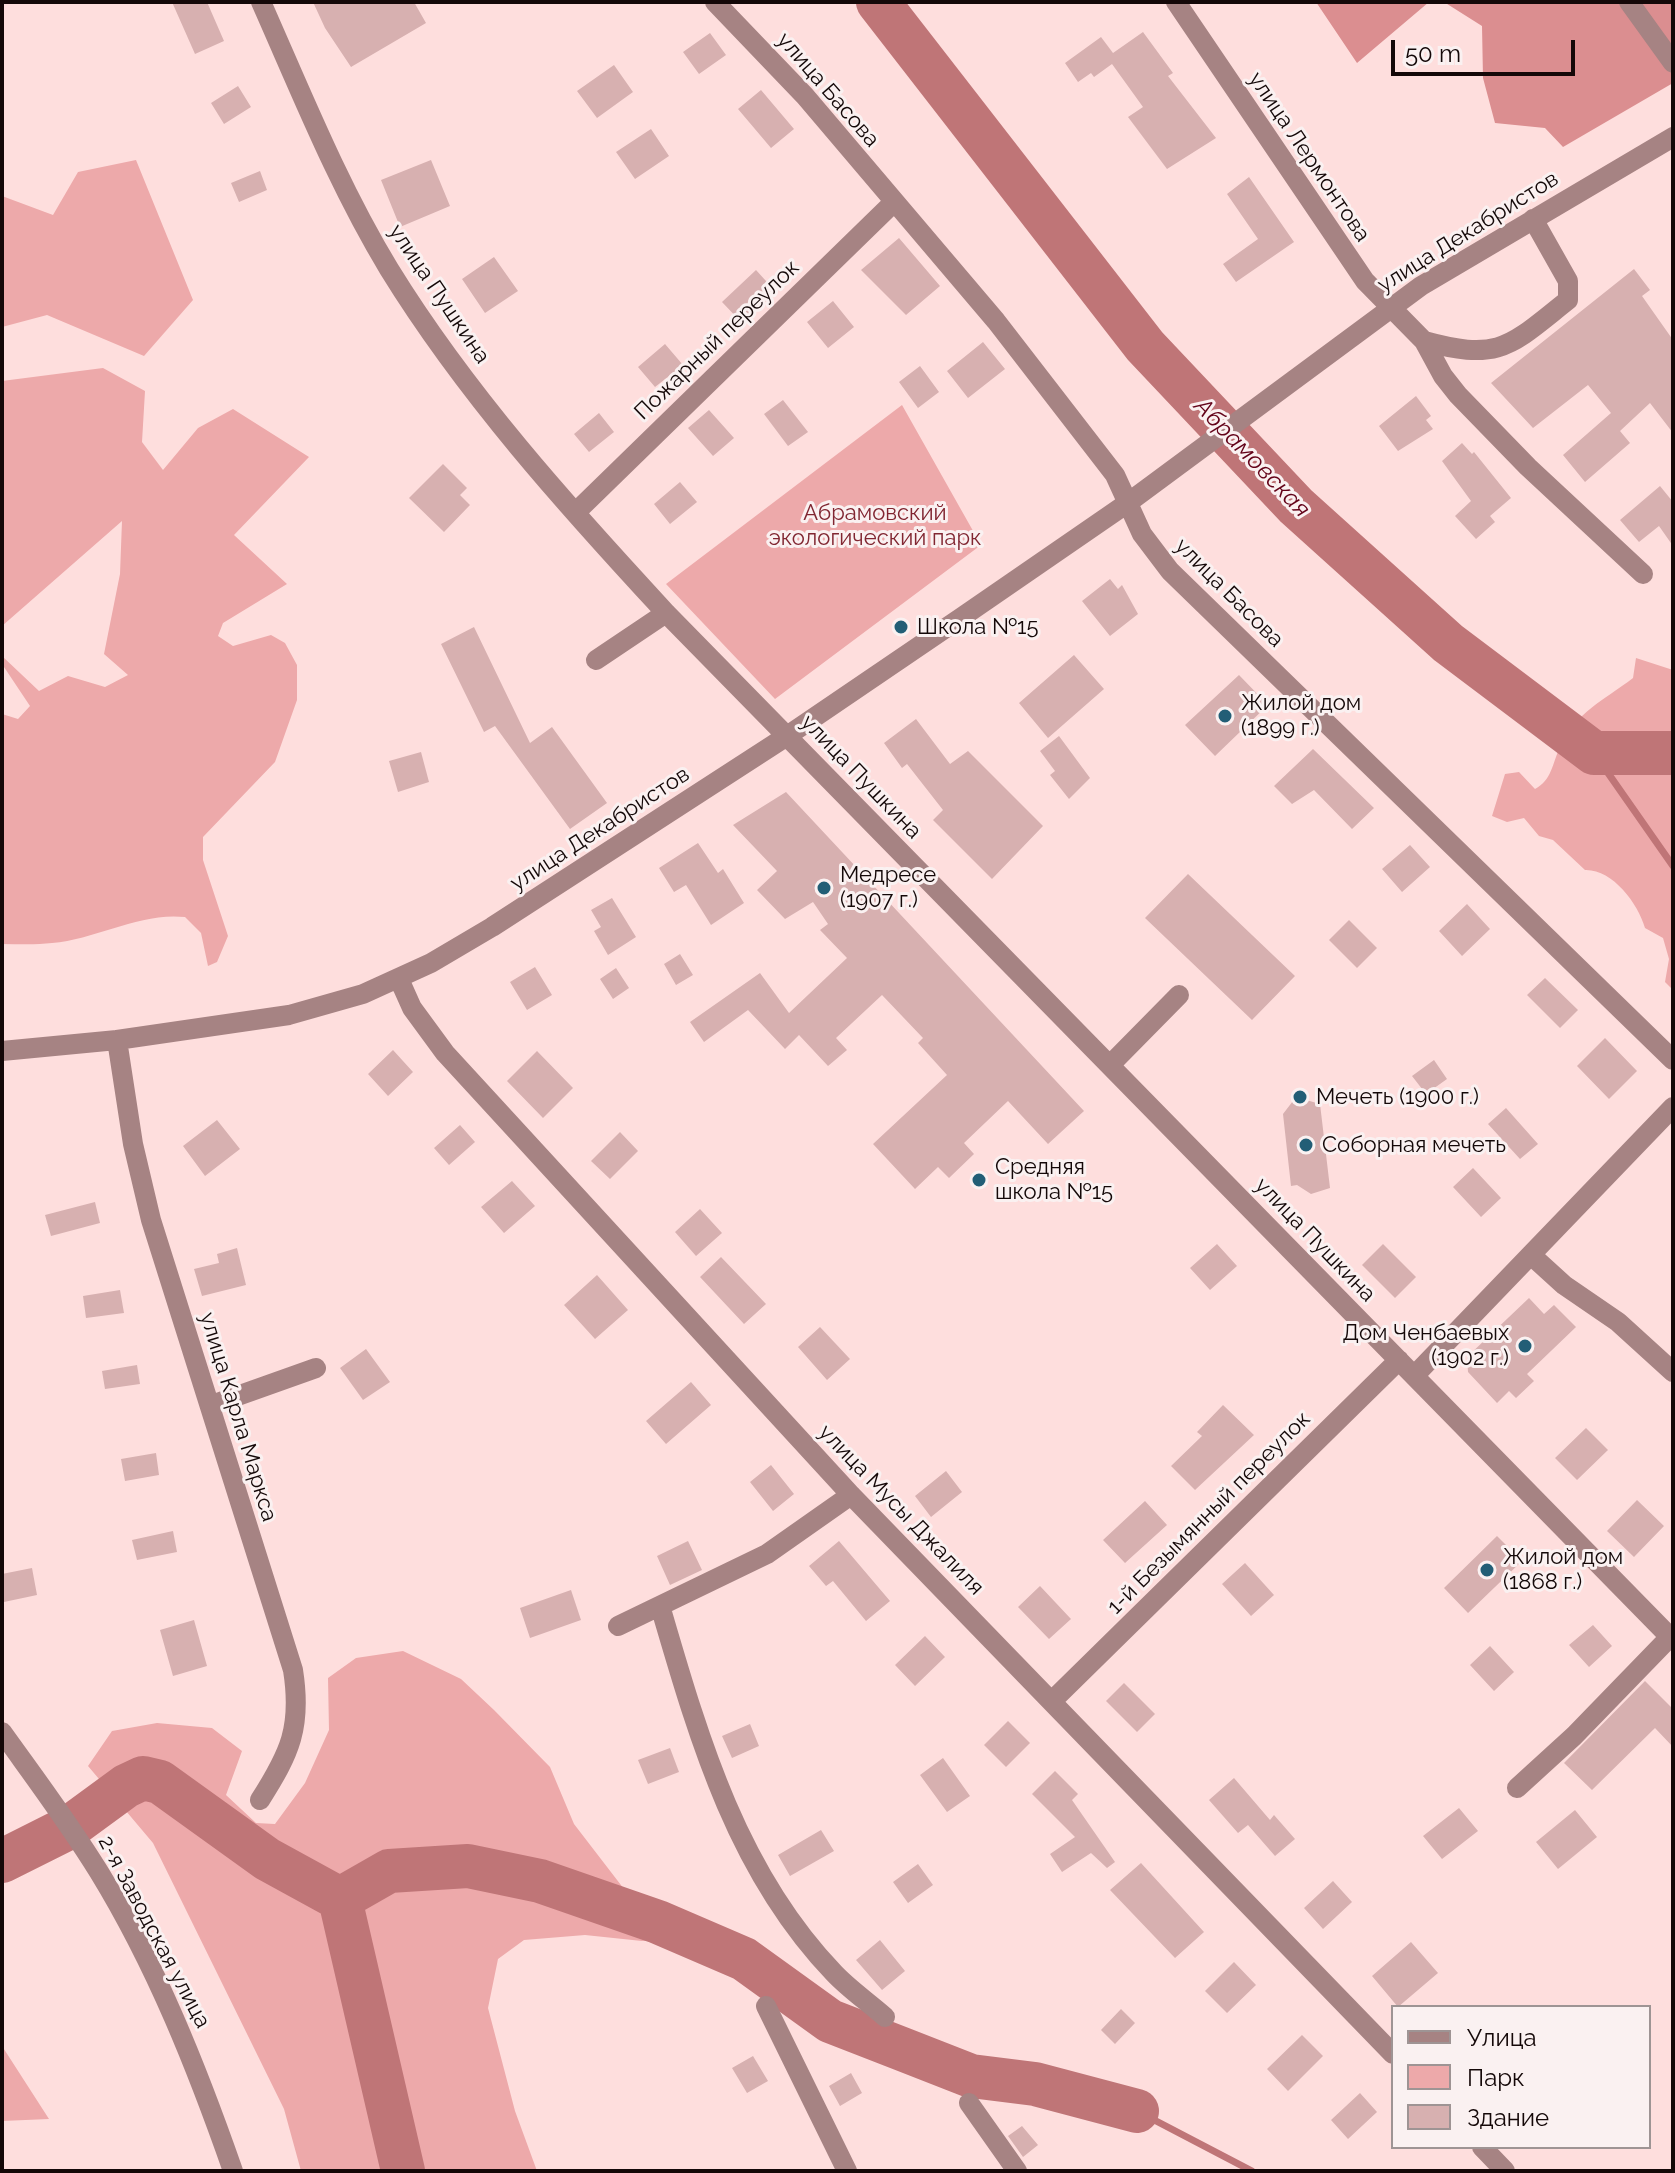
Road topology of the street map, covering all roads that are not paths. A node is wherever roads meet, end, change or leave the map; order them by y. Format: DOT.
graph roads {
  1 [pos="261,2"];
  2 [pos="715,2"];
  3 [pos="1176,2"];
  4 [pos="1629,2"];
  5 [pos="1673,63"];
  6 [pos="1673,137"];
  7 [pos="893,203"];
  8 [pos="1533,219"];
  9 [pos="1391,307"];
  10 [pos="1424,341"];
  11 [pos="1129,502"];
  12 [pos="576,512"];
  13 [pos="1643,574"];
  14 [pos="666,613"];
  15 [pos="596,660"];
  16 [pos="787,736"];
  17 [pos="399,979"];
  18 [pos="1179,995"];
  19 [pos="117,1040"];
  20 [pos="2,1051"];
  21 [pos="1673,1060"];
  22 [pos="1110,1065"];
  23 [pos="1673,1107"];
  24 [pos="1531,1255"];
  25 [pos="1399,1360"];
  26 [pos="316,1368"];
  27 [pos="1673,1372"];
  28 [pos="1414,1376"];
  29 [pos="212,1405"];
  30 [pos="851,1495"];
  31 [pos="661,1609"];
  32 [pos="618,1626"];
  33 [pos="1672,1639"];
  34 [pos="1053,1700"];
  35 [pos="2,1732"];
  36 [pos="1517,1788"];
  37 [pos="260,1800"];
  38 [pos="766,2006"];
  39 [pos="885,2017"];
  40 [pos="1391,2052"];
  41 [pos="969,2103"];
  42 [pos="1484,2149"];
  43 [pos="233,2171"];
  44 [pos="847,2171"];
  45 [pos="1017,2171"];
  46 [pos="1505,2171"];
  1 -- 12 [label="street, улица Пушкина"];
  2 -- 7 [label="street, улица Басова"];
  3 -- 9 [label="street, улица Лермонтова"];
  4 -- 5 [label="street"];
  6 -- 8 [label="street, улица Декабристов"];
  7 -- 11 [label="street, улица Басова"];
  7 -- 12 [label="street, Пожарный переулок"];
  8 -- 9 [label="street, улица Декабристов"];
  8 -- 10 [label="street"];
  9 -- 10 [label="street, улица Лермонтова"];
  9 -- 11 [label="street, улица Декабристов"];
  10 -- 13 [label="street, улица Лермонтова"];
  11 -- 16 [label="street, улица Декабристов"];
  11 -- 21 [label="street, улица Басова"];
  12 -- 14 [label="street, улица Пушкина"];
  14 -- 15 [label="street"];
  14 -- 16 [label="street, улица Пушкина"];
  16 -- 17 [label="street, улица Декабристов"];
  16 -- 22 [label="street, улица Пушкина"];
  17 -- 19 [label="street, улица Декабристов"];
  17 -- 30 [label="street, улица Мусы Джалиля"];
  18 -- 22 [label="street"];
  19 -- 20 [label="street, улица Декабристов"];
  19 -- 29 [label="street, улица Карла Маркса"];
  22 -- 25 [label="street, улица Пушкина"];
  23 -- 24 [label="street"];
  24 -- 27 [label="street"];
  24 -- 28 [label="street"];
  25 -- 28 [label="street, улица Пушкина"];
  25 -- 34 [label="street, 1-й Безымянный переулок"];
  26 -- 29 [label="street"];
  28 -- 33 [label="street, улица Пушкина"];
  29 -- 37 [label="street, улица Карла Маркса"];
  30 -- 31 [label="street"];
  30 -- 34 [label="street, улица Мусы Джалиля"];
  31 -- 32 [label="street"];
  31 -- 39 [label="street"];
  33 -- 36 [label="street"];
  34 -- 40 [label="street, улица Мусы Джалиля"];
  35 -- 43 [label="street, 2-я Заводская улица"];
  38 -- 44 [label="street"];
  41 -- 45 [label="street"];
  42 -- 46 [label="street"];
}
